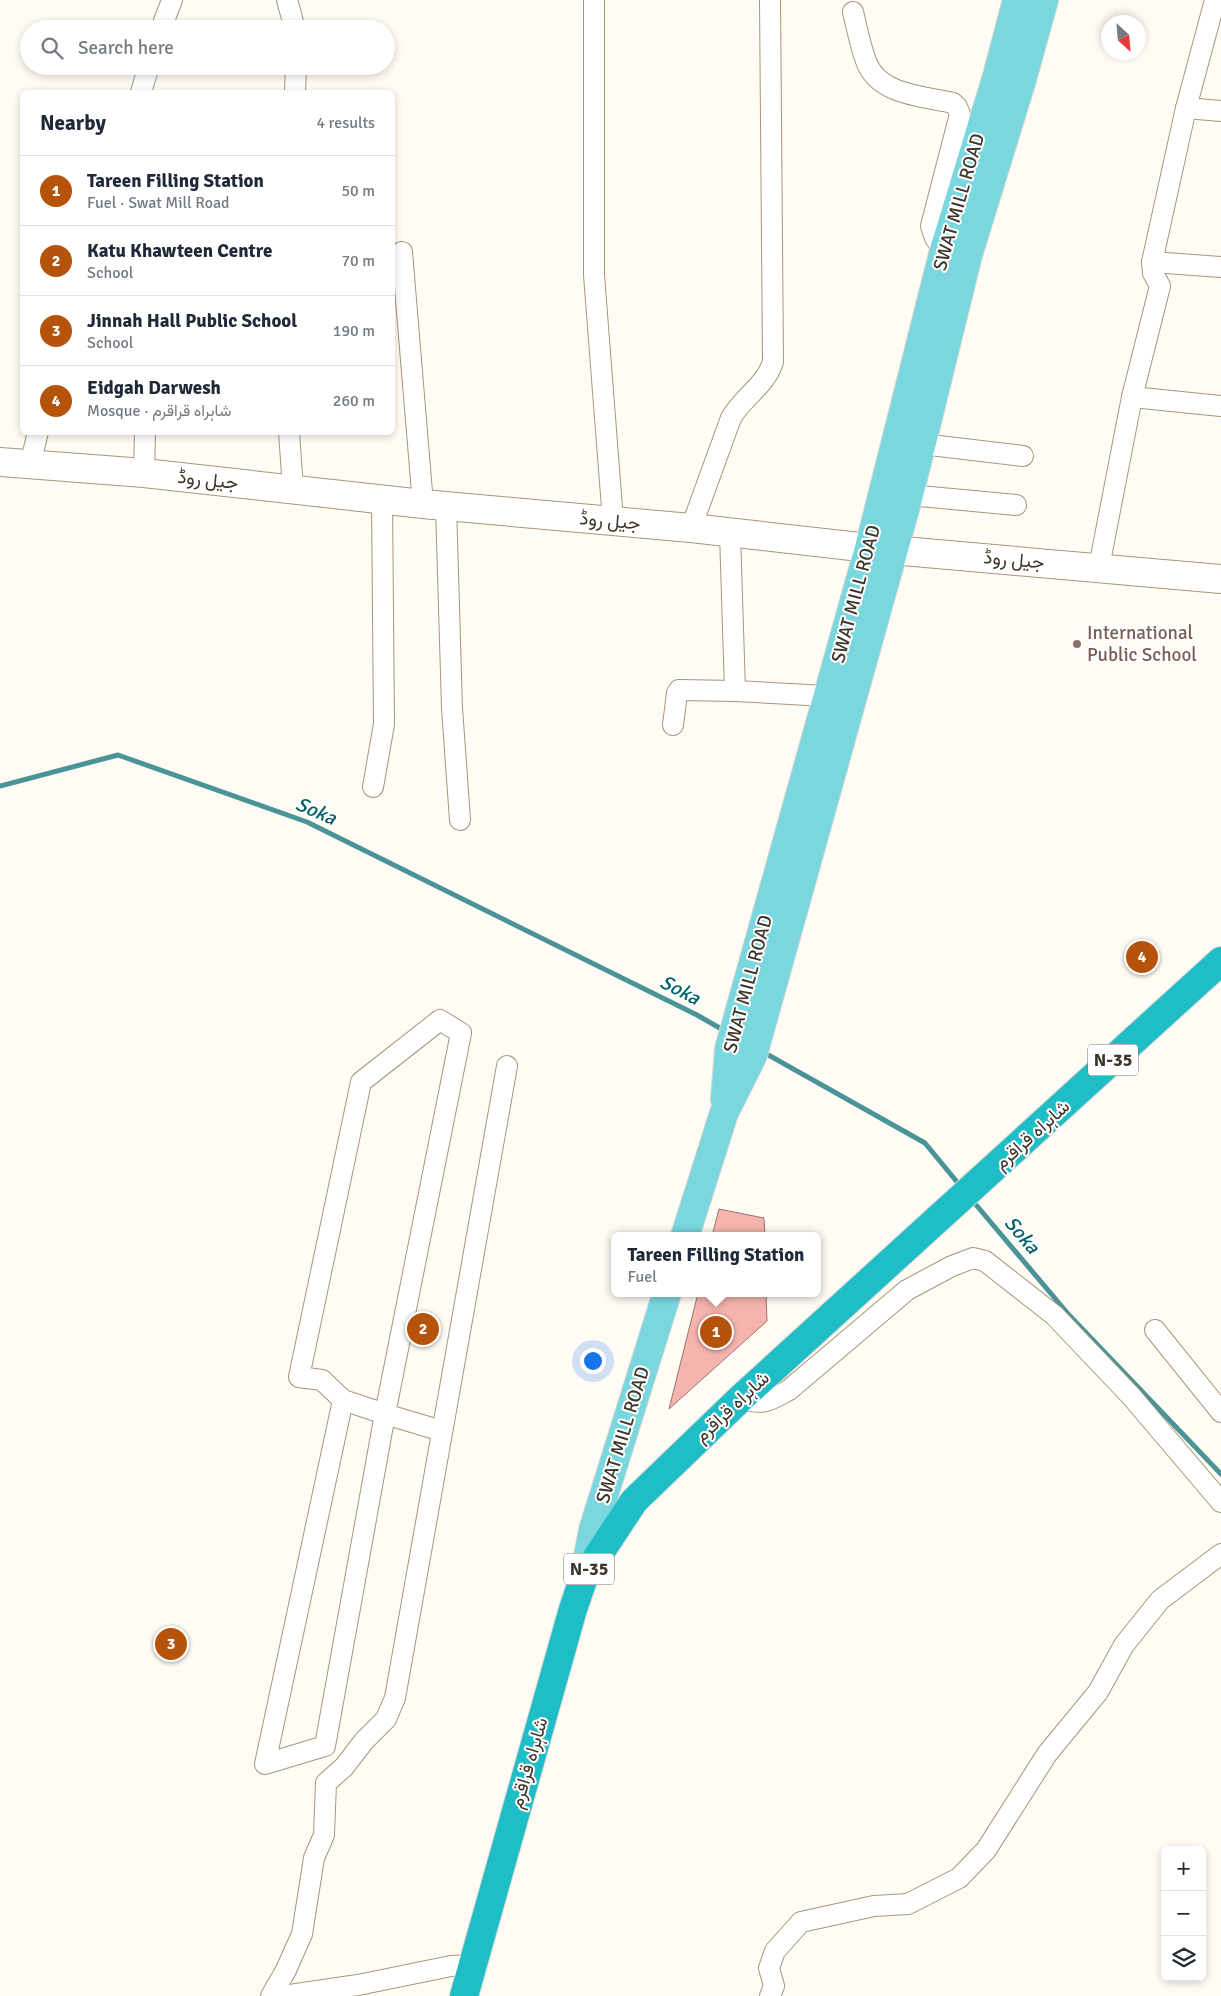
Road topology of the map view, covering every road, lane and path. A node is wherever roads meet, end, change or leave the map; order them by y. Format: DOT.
graph roads {
  1 [pos="172,0"];
  2 [pos="287,0"];
  3 [pos="594,0"];
  4 [pos="770,0"];
  5 [pos="1017,0"];
  6 [pos="1044,0"];
  7 [pos="1215,0"];
  8 [pos="853,12"];
  9 [pos="164,20"];
  10 [pos="293,20"];
  11 [pos="146,75"];
  12 [pos="296,75"];
  13 [pos="1009,79"];
  14 [pos="142,90"];
  15 [pos="295,90"];
  16 [pos="1186,108"];
  17 [pos="1221,111"];
  18 [pos="944,250"];
  19 [pos="402,252"];
  20 [pos="1152,262"];
  21 [pos="1221,267"];
  22 [pos="1132,397"];
  23 [pos="1221,406"];
  24 [pos="37,435"];
  25 [pos="146,435"];
  26 [pos="289,435"];
  27 [pos="922,444"];
  28 [pos="1023,456"];
  29 [pos="0,462"];
  30 [pos="30,464"];
  31 [pos="144,473"];
  32 [pos="293,489"];
  33 [pos="909,495"];
  34 [pos="382,499"];
  35 [pos="435,505"];
  36 [pos="1016,505"];
  37 [pos="613,521"];
  38 [pos="691,528"];
  39 [pos="730,534"];
  40 [pos="881,549"];
  41 [pos="1099,567"];
  42 [pos="1221,579"];
  43 [pos="735,691"];
  44 [pos="827,696"];
  45 [pos="673,725"];
  46 [pos="373,787"];
  47 [pos="460,820"];
  48 [pos="1221,960"];
  49 [pos="760,983"];
  50 [pos="507,1066"];
  51 [pos="686,1232"];
  52 [pos="666,1297"];
  53 [pos="1155,1330"];
  54 [pos="741,1398"];
  55 [pos="343,1400"];
  56 [pos="1221,1412"];
  57 [pos="385,1414"];
  58 [pos="442,1431"];
  59 [pos="1221,1502"];
  60 [pos="1221,1554"];
  61 [pos="584,1577"];
  62 [pos="325,1746"];
  63 [pos="326,1783"];
  64 [pos="473,1965"];
  65 [pos="271,1996"];
  66 [pos="283,1996"];
  67 [pos="464,1996"];
  68 [pos="770,1996"];
  1 -- 9 [label="street"];
  2 -- 10 [label="street"];
  3 -- 37 [label="street"];
  4 -- 38 [label="street"];
  5 -- 13 [label="main road"];
  6 -- 13 [label="main road"];
  7 -- 16 [label="street"];
  8 -- 18 [label="street"];
  11 -- 14 [label="street"];
  12 -- 15 [label="street"];
  13 -- 18 [label="main road, SWAT MILL ROAD"];
  13 -- 27 [label="main road, SWAT MILL ROAD"];
  16 -- 17 [label="street"];
  16 -- 20 [label="street"];
  18 -- 40 [label="main road, SWAT MILL ROAD"];
  19 -- 35 [label="street"];
  20 -- 21 [label="street"];
  20 -- 22 [label="street"];
  22 -- 23 [label="street"];
  22 -- 41 [label="street"];
  24 -- 30 [label="street"];
  25 -- 31 [label="street"];
  26 -- 32 [label="street"];
  27 -- 28 [label="street"];
  27 -- 33 [label="main road, SWAT MILL ROAD"];
  29 -- 30 [label="street, جیل روڈ"];
  30 -- 31 [label="street, جیل روڈ"];
  31 -- 32 [label="street, جیل روڈ"];
  32 -- 34 [label="street, جیل روڈ"];
  33 -- 36 [label="street"];
  33 -- 40 [label="main road, SWAT MILL ROAD"];
  34 -- 35 [label="street, جیل روڈ"];
  34 -- 46 [label="street"];
  35 -- 37 [label="street, جیل روڈ"];
  35 -- 47 [label="street"];
  37 -- 38 [label="street, جیل روڈ"];
  38 -- 39 [label="street, جیل روڈ"];
  39 -- 40 [label="street, جیل روڈ"];
  39 -- 43 [label="street"];
  40 -- 41 [label="street, جیل روڈ"];
  40 -- 44 [label="main road, SWAT MILL ROAD"];
  40 -- 49 [label="main road, SWAT MILL ROAD"];
  41 -- 42 [label="street, جیل روڈ"];
  43 -- 44 [label="street"];
  43 -- 45 [label="street"];
  44 -- 49 [label="main road, SWAT MILL ROAD"];
  48 -- 54 [label="highway, شاہراہ قراقرم / N-35"];
  49 -- 51 [label="main road, SWAT MILL ROAD"];
  50 -- 58 [label="street"];
  52 -- 61 [label="main road, SWAT MILL ROAD"];
  53 -- 56 [label="street"];
  54 -- 59 [label="street"];
  54 -- 61 [label="highway, شاہراہ قراقرم / N-35"];
  55 -- 57 [label="street"];
  55 -- 57 [label="street"];
  55 -- 62 [label="street"];
  57 -- 58 [label="street"];
  57 -- 62 [label="street"];
  58 -- 63 [label="street"];
  60 -- 68 [label="street"];
  61 -- 64 [label="highway, شاہراہ قراقرم / N-35"];
  62 -- 63 [label="street"];
  63 -- 65 [label="street"];
  64 -- 66 [label="street"];
  64 -- 67 [label="highway, شاہراہ قراقرم / N-35"];
}
